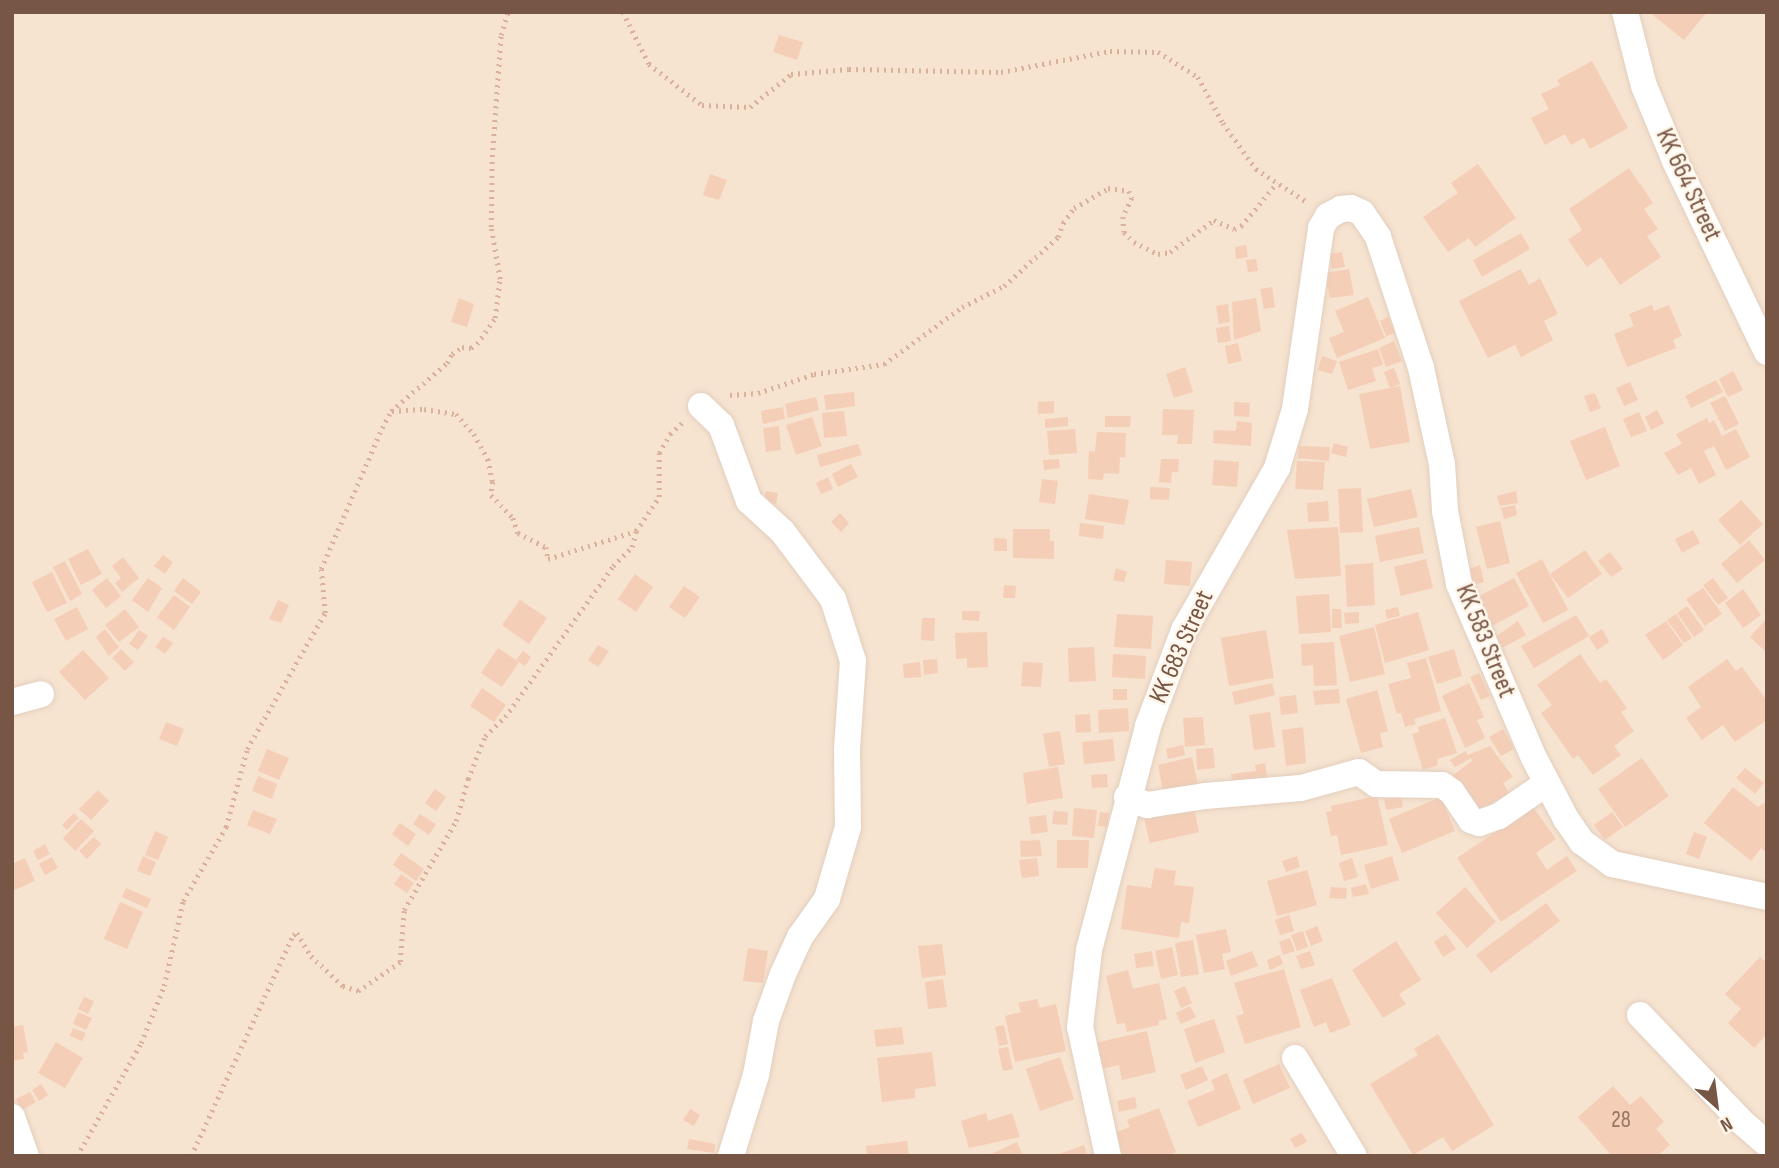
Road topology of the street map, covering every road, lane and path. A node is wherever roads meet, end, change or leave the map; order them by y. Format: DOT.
graph roads {
  1 [pos="509,12"];
  2 [pos="623,12"];
  3 [pos="1625,12"];
  4 [pos="1277,183"];
  5 [pos="1328,216"];
  6 [pos="1767,352"];
  7 [pos="701,406"];
  8 [pos="391,411"];
  9 [pos="636,531"];
  10 [pos="41,694"];
  11 [pos="12,702"];
  12 [pos="1547,783"];
  13 [pos="1127,797"];
  14 [pos="1767,897"];
  15 [pos="1640,1015"];
  16 [pos="1295,1058"];
  17 [pos="12,1117"];
  18 [pos="1767,1143"];
  19 [pos="26,1156"];
  20 [pos="77,1156"];
  21 [pos="191,1156"];
  22 [pos="731,1156"];
  23 [pos="1108,1156"];
  24 [pos="1354,1156"];
  1 -- 8 [label="path"];
  2 -- 4 [label="path"];
  3 -- 6 [label="street, KK 664 Street"];
  4 -- 5 [label="path"];
  4 -- 7 [label="path"];
  5 -- 12 [label="street, KK 583 Street"];
  5 -- 13 [label="street, KK 683 Street"];
  7 -- 9 [label="path"];
  7 -- 22 [label="street"];
  8 -- 9 [label="path"];
  8 -- 20 [label="path"];
  9 -- 21 [label="path"];
  10 -- 11 [label="street"];
  12 -- 13 [label="street"];
  12 -- 14 [label="street, KK 583 Street"];
  13 -- 23 [label="street, KK 683 Street"];
  15 -- 18 [label="street"];
  16 -- 24 [label="street"];
  17 -- 19 [label="street"];
}
